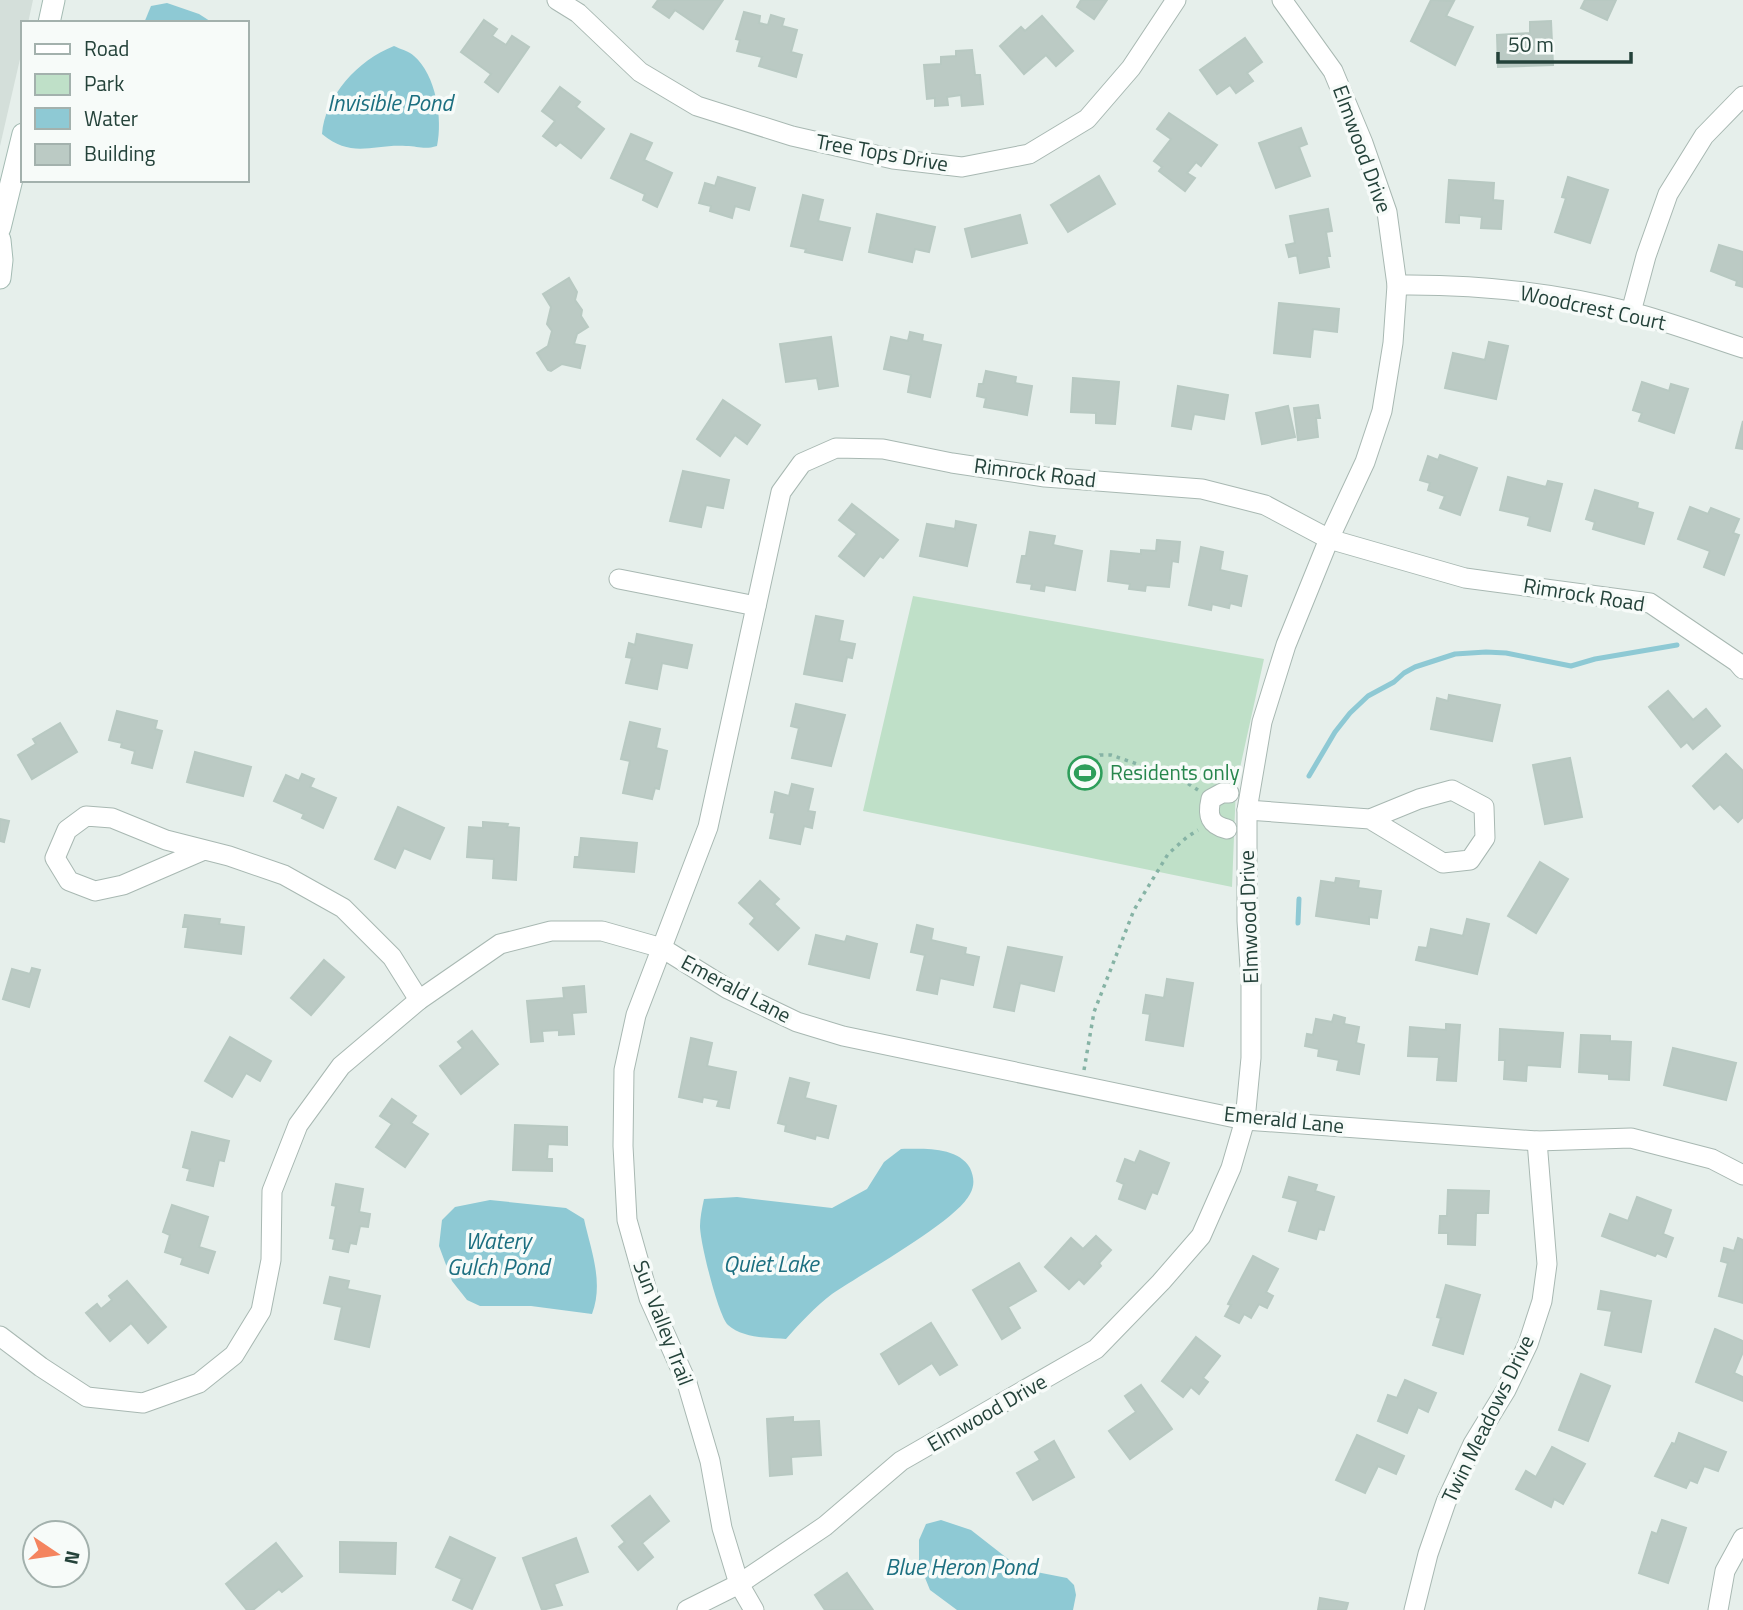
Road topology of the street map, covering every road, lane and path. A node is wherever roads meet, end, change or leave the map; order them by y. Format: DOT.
graph roads {
  1 [pos="54,0"];
  2 [pos="557,0"];
  3 [pos="1176,0"];
  4 [pos="1282,0"];
  5 [pos="583,7"];
  6 [pos="49,21"];
  7 [pos="1743,96"];
  8 [pos="21,142"];
  9 [pos="0,228"];
  10 [pos="0,240"];
  11 [pos="0,278"];
  12 [pos="1397,285"];
  13 [pos="1631,312"];
  14 [pos="1743,348"];
  15 [pos="1329,539"];
  16 [pos="619,579"];
  17 [pos="756,606"];
  18 [pos="1743,669"];
  19 [pos="1095,762"];
  20 [pos="1220,796"];
  21 [pos="1247,810"];
  22 [pos="1370,819"];
  23 [pos="1220,826"];
  24 [pos="204,850"];
  25 [pos="662,948"];
  26 [pos="419,1000"];
  27 [pos="1081,1086"];
  28 [pos="1245,1120"];
  29 [pos="1537,1141"];
  30 [pos="1743,1175"];
  31 [pos="0,1336"];
  32 [pos="1743,1538"];
  33 [pos="739,1584"];
  34 [pos="687,1610"];
  35 [pos="754,1610"];
  36 [pos="1414,1610"];
  37 [pos="1718,1610"];
  1 -- 6 [label="main road"];
  2 -- 5 [label="street, Tree Tops Drive"];
  3 -- 5 [label="street, Tree Tops Drive"];
  4 -- 12 [label="street, Elmwood Drive"];
  7 -- 13 [label="street"];
  8 -- 9 [label="main road"];
  10 -- 11 [label="main road"];
  12 -- 13 [label="street, Woodcrest Court"];
  12 -- 15 [label="street, Elmwood Drive"];
  13 -- 14 [label="street, Woodcrest Court"];
  15 -- 17 [label="street, Rimrock Road"];
  15 -- 18 [label="street, Rimrock Road"];
  15 -- 21 [label="street, Elmwood Drive"];
  16 -- 17 [label="street"];
  17 -- 25 [label="street, Rimrock Road"];
  19 -- 20 [label="path"];
  20 -- 23 [label="street"];
  21 -- 22 [label="street"];
  21 -- 28 [label="street, Elmwood Drive"];
  22 -- 22 [label="street"];
  23 -- 27 [label="path"];
  24 -- 24 [label="street"];
  24 -- 26 [label="street"];
  25 -- 26 [label="street, Emerald Lane"];
  25 -- 27 [label="street, Emerald Lane"];
  25 -- 33 [label="street, Sun Valley Trail"];
  26 -- 31 [label="street, Emerald Lane"];
  27 -- 28 [label="street, Emerald Lane"];
  28 -- 29 [label="street, Emerald Lane"];
  28 -- 33 [label="street, Elmwood Drive"];
  29 -- 30 [label="street, Emerald Lane"];
  29 -- 36 [label="street, Twin Meadows Drive"];
  32 -- 37 [label="street"];
  33 -- 34 [label="street, Elmwood Drive"];
  33 -- 35 [label="street, Sun Valley Trail"];
}
